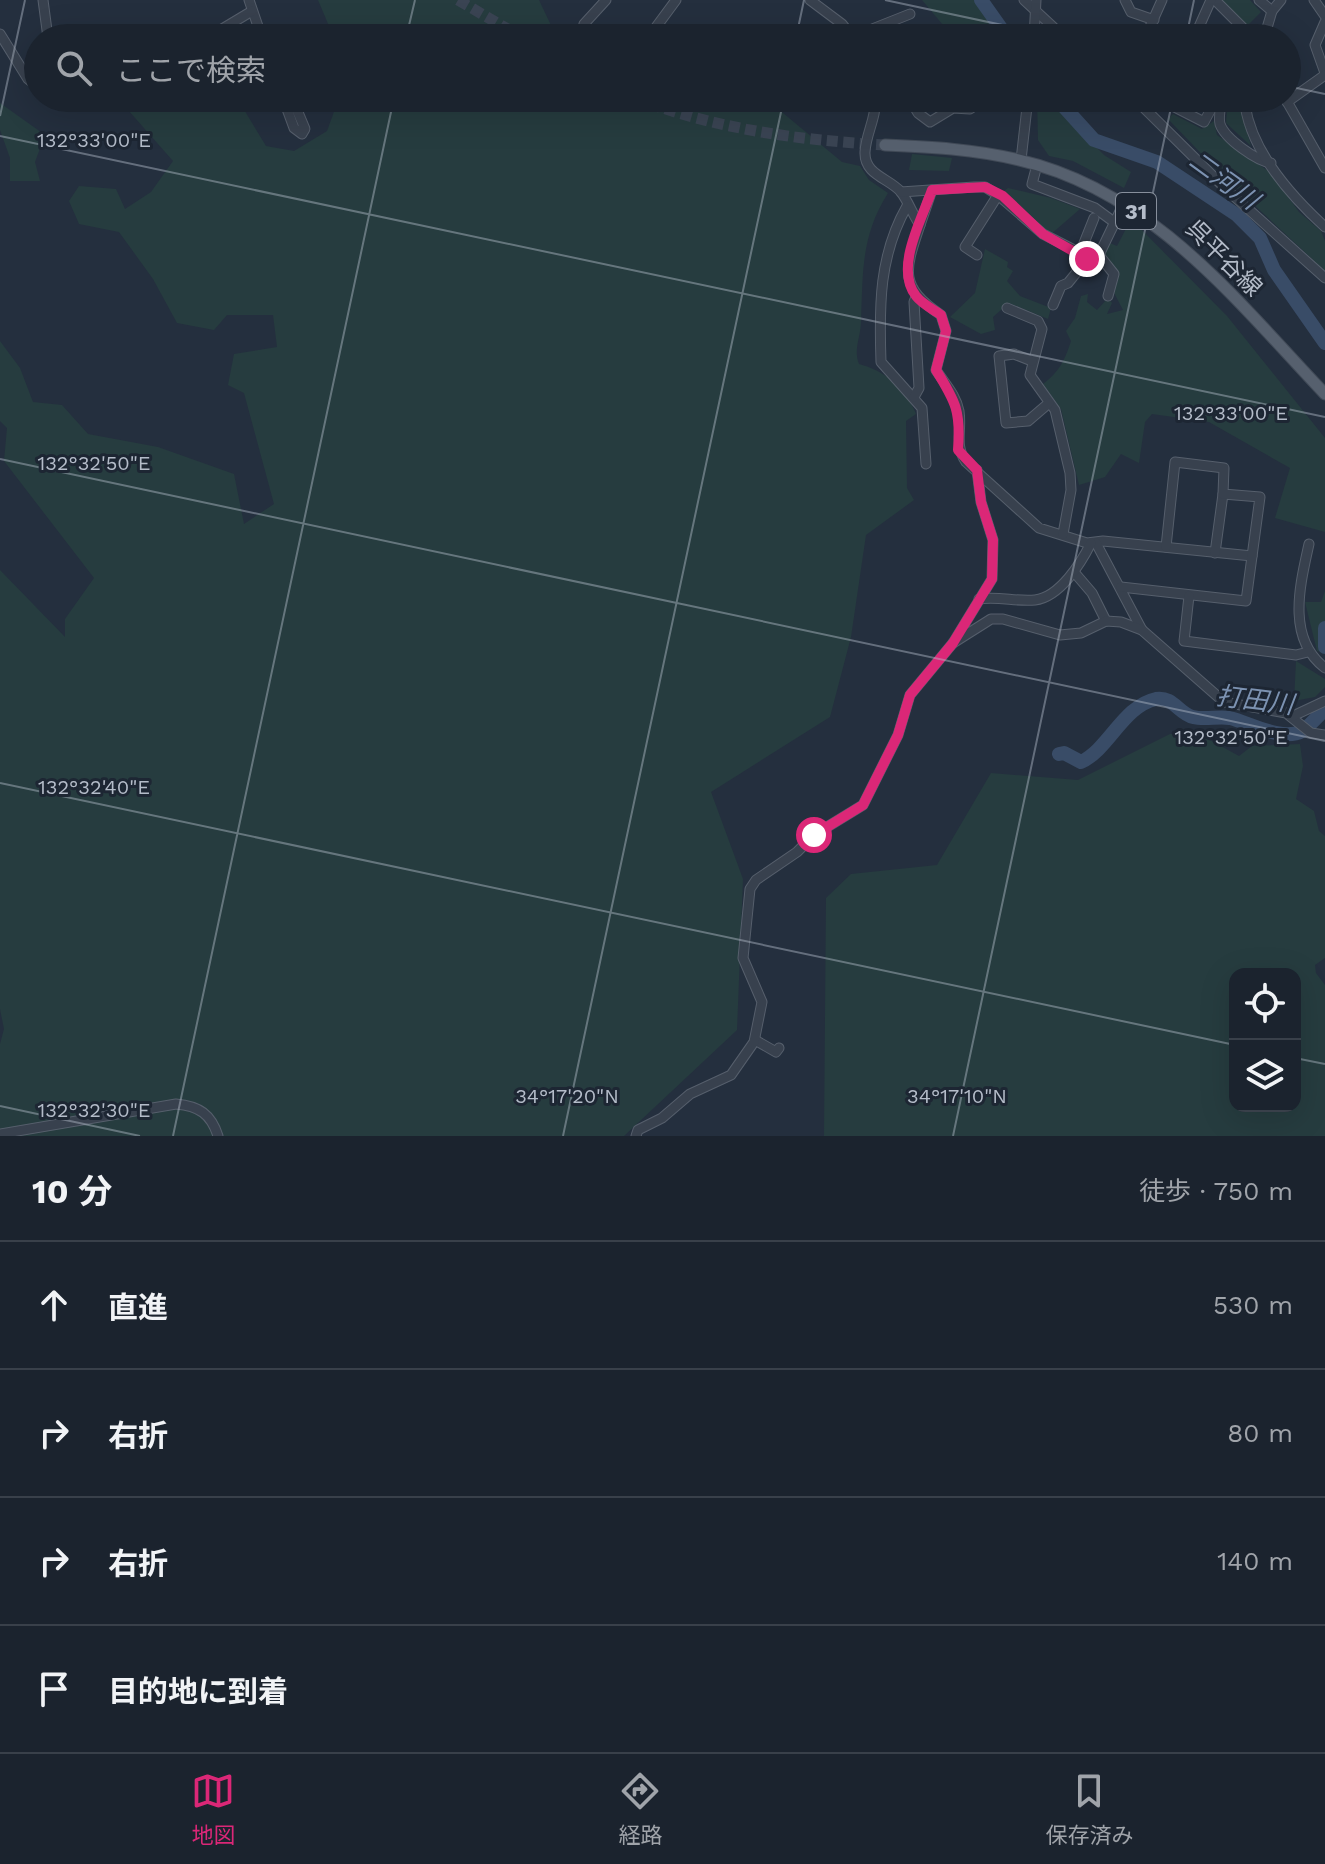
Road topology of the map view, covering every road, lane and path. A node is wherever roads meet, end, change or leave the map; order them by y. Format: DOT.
graph roads {
  1 [pos="43,0"];
  2 [pos="249,0"];
  3 [pos="606,0"];
  4 [pos="676,0"];
  5 [pos="810,0"];
  6 [pos="1024,0"];
  7 [pos="1125,0"];
  8 [pos="1162,0"];
  9 [pos="1213,0"];
  10 [pos="1259,0"];
  11 [pos="1281,0"];
  12 [pos="1314,0"];
  13 [pos="1036,5"];
  14 [pos="252,11"];
  15 [pos="1272,11"];
  16 [pos="910,14"];
  17 [pos="1325,19"];
  18 [pos="1154,20"];
  19 [pos="46,24"];
  20 [pos="230,24"];
  21 [pos="257,24"];
  22 [pos="584,24"];
  23 [pos="658,24"];
  24 [pos="837,24"];
  25 [pos="886,24"];
  26 [pos="1053,24"];
  27 [pos="1152,24"];
  28 [pos="1201,24"];
  29 [pos="1239,24"];
  30 [pos="1268,24"];
  31 [pos="0,34"];
  32 [pos="24,73"];
  33 [pos="1325,74"];
  34 [pos="1301,90"];
  35 [pos="288,112"];
  36 [pos="298,112"];
  37 [pos="875,112"];
  38 [pos="917,112"];
  39 [pos="946,112"];
  40 [pos="1027,112"];
  41 [pos="1148,112"];
  42 [pos="1185,112"];
  43 [pos="1211,112"];
  44 [pos="1220,112"];
  45 [pos="1246,112"];
  46 [pos="1293,112"];
  47 [pos="885,145"];
  48 [pos="1021,160"];
  49 [pos="1271,163"];
  50 [pos="1037,165"];
  51 [pos="1325,168"];
  52 [pos="932,190"];
  53 [pos="901,192"];
  54 [pos="998,195"];
  55 [pos="1124,203"];
  56 [pos="907,206"];
  57 [pos="1094,218"];
  58 [pos="1114,222"];
  59 [pos="920,225"];
  60 [pos="1325,227"];
  61 [pos="977,255"];
  62 [pos="1099,255"];
  63 [pos="1084,256"];
  64 [pos="1325,278"];
  65 [pos="1108,296"];
  66 [pos="916,297"];
  67 [pos="1053,305"];
  68 [pos="1007,308"];
  69 [pos="1032,361"];
  70 [pos="1325,394"];
  71 [pos="914,397"];
  72 [pos="1049,403"];
  73 [pos="926,464"];
  74 [pos="977,470"];
  75 [pos="1223,494"];
  76 [pos="1063,534"];
  77 [pos="1094,543"];
  78 [pos="1309,544"];
  79 [pos="1166,547"];
  80 [pos="1215,553"];
  81 [pos="1252,556"];
  82 [pos="1074,572"];
  83 [pos="1121,587"];
  84 [pos="1189,596"];
  85 [pos="979,599"];
  86 [pos="1106,621"];
  87 [pos="1142,630"];
  88 [pos="953,643"];
  89 [pos="1308,652"];
  90 [pos="1325,668"];
  91 [pos="1325,701"];
  92 [pos="1293,716"];
  93 [pos="1325,735"];
  94 [pos="755,1040"];
  95 [pos="779,1048"];
  96 [pos="0,1134"];
  97 [pos="218,1136"];
  98 [pos="636,1136"];
  1 -- 19 [label="street"];
  2 -- 14 [label="street"];
  3 -- 22 [label="street"];
  4 -- 23 [label="street"];
  5 -- 24 [label="street"];
  6 -- 13 [label="street"];
  7 -- 18 [label="street"];
  8 -- 18 [label="street"];
  9 -- 28 [label="street"];
  9 -- 29 [label="street"];
  10 -- 15 [label="street"];
  11 -- 15 [label="street"];
  12 -- 17 [label="street"];
  13 -- 26 [label="street"];
  14 -- 20 [label="street"];
  14 -- 21 [label="street"];
  15 -- 30 [label="street"];
  16 -- 25 [label="street"];
  17 -- 33 [label="street"];
  18 -- 27 [label="street"];
  31 -- 32 [label="street"];
  33 -- 34 [label="street"];
  35 -- 36 [label="street"];
  37 -- 53 [label="street"];
  38 -- 39 [label="street"];
  40 -- 48 [label="street"];
  41 -- 64 [label="street"];
  42 -- 43 [label="street"];
  44 -- 49 [label="street"];
  45 -- 49 [label="street"];
  46 -- 51 [label="street"];
  47 -- 48 [label="main road, 呉平谷線 / 31"];
  48 -- 50 [label="main road, 呉平谷線 / 31"];
  49 -- 60 [label="street"];
  50 -- 55 [label="main road, 呉平谷線 / 31"];
  50 -- 58 [label="street"];
  52 -- 53 [label="street"];
  52 -- 54 [label="street"];
  52 -- 59 [label="street"];
  53 -- 56 [label="street"];
  54 -- 61 [label="street"];
  54 -- 63 [label="street"];
  55 -- 58 [label="street"];
  55 -- 70 [label="main road, 呉平谷線 / 31"];
  56 -- 59 [label="street"];
  56 -- 71 [label="street"];
  57 -- 63 [label="street"];
  58 -- 62 [label="street"];
  59 -- 66 [label="street"];
  62 -- 63 [label="street"];
  62 -- 65 [label="street"];
  63 -- 67 [label="street"];
  66 -- 71 [label="street"];
  66 -- 74 [label="street"];
  68 -- 69 [label="street"];
  69 -- 72 [label="street"];
  69 -- 72 [label="street"];
  71 -- 73 [label="street"];
  72 -- 76 [label="street"];
  74 -- 76 [label="street"];
  74 -- 85 [label="street"];
  75 -- 79 [label="street"];
  75 -- 80 [label="street"];
  75 -- 81 [label="street"];
  76 -- 77 [label="street"];
  77 -- 79 [label="street"];
  77 -- 82 [label="street"];
  77 -- 83 [label="street"];
  78 -- 89 [label="street"];
  79 -- 80 [label="street"];
  80 -- 81 [label="street"];
  81 -- 84 [label="street"];
  82 -- 85 [label="street"];
  82 -- 86 [label="street"];
  83 -- 84 [label="street"];
  83 -- 87 [label="street"];
  84 -- 89 [label="street"];
  85 -- 88 [label="street"];
  86 -- 87 [label="street"];
  86 -- 88 [label="street"];
  87 -- 92 [label="street"];
  88 -- 94 [label="street"];
  89 -- 90 [label="street"];
  91 -- 92 [label="street"];
  92 -- 93 [label="street"];
  94 -- 95 [label="street"];
  94 -- 98 [label="street"];
  96 -- 97 [label="street"];
}
